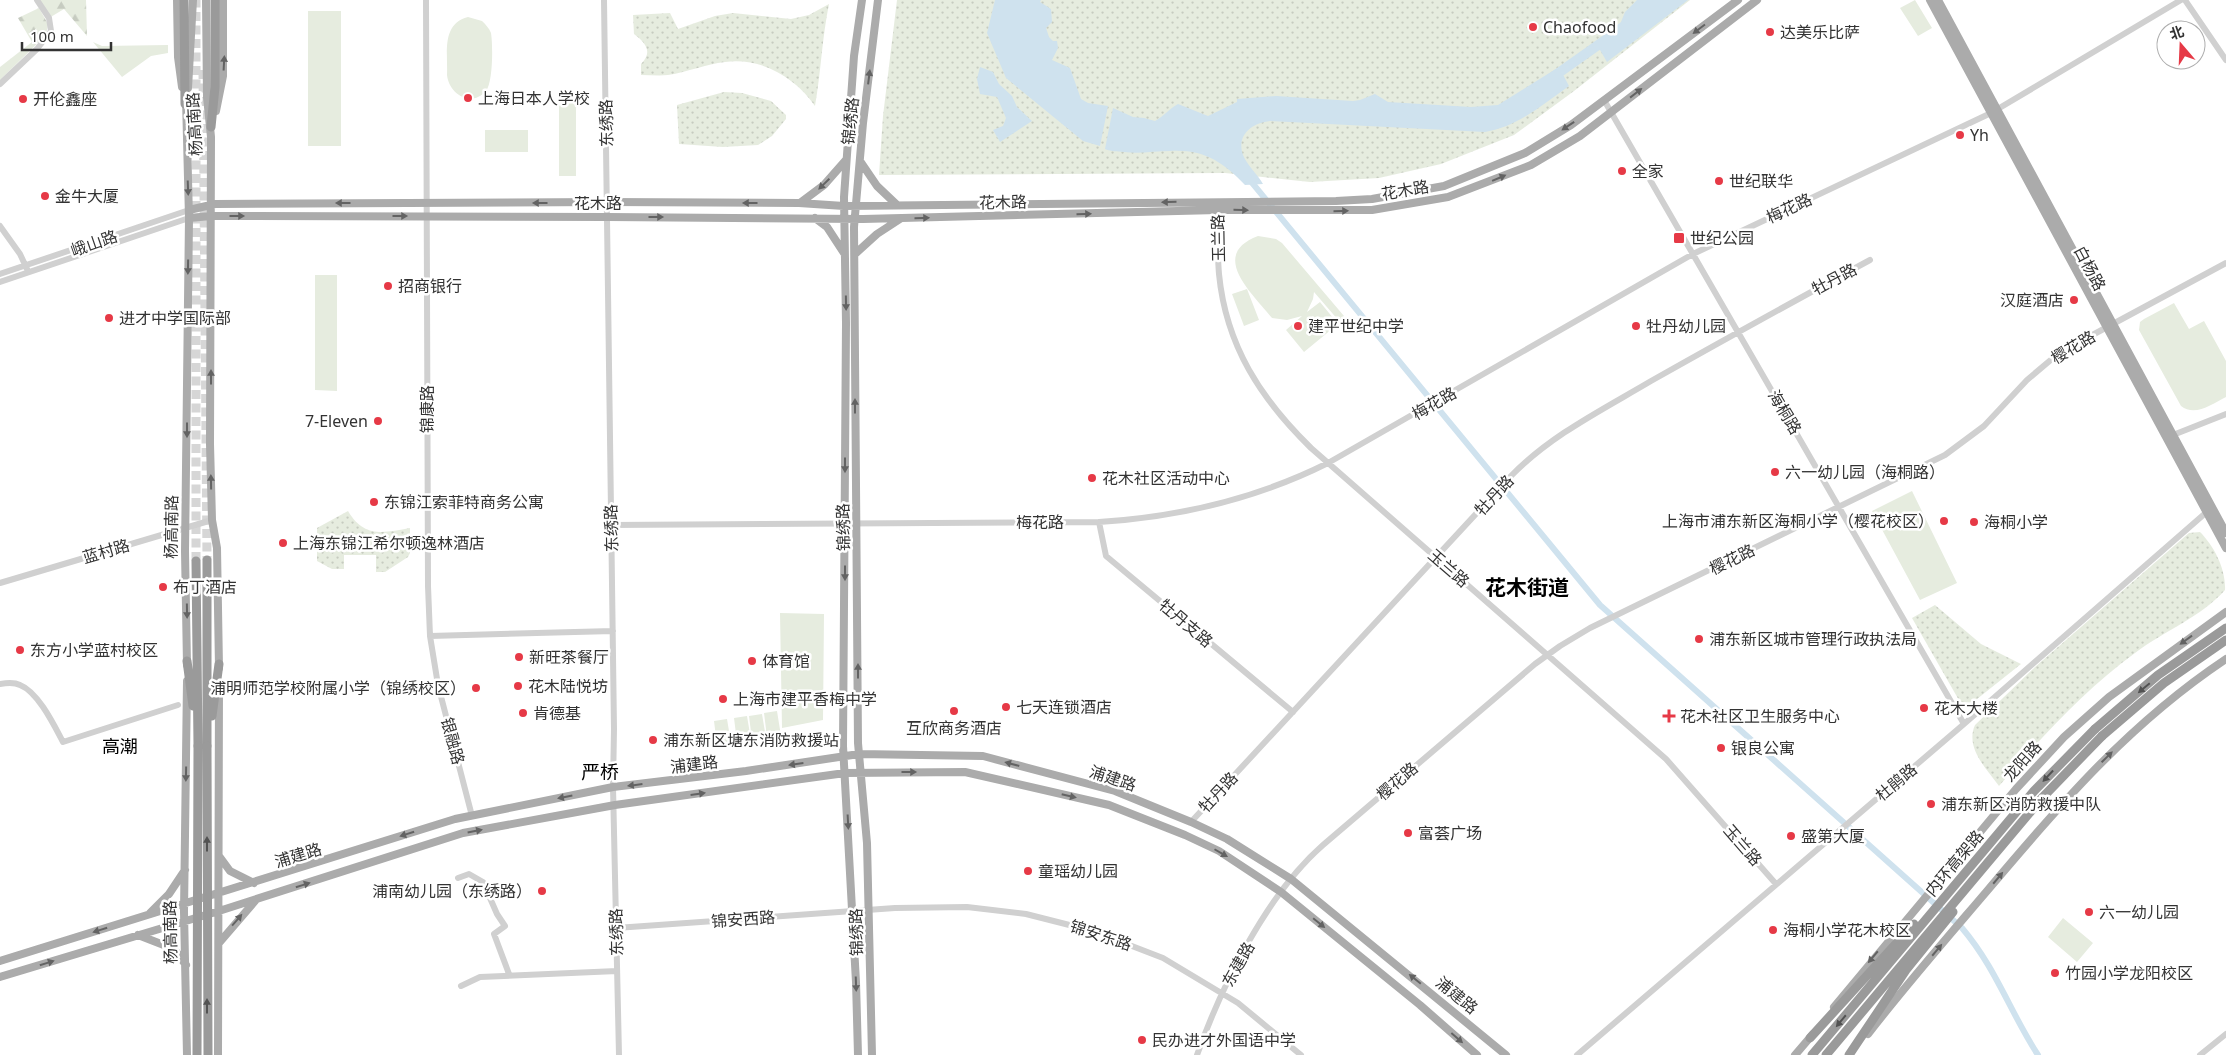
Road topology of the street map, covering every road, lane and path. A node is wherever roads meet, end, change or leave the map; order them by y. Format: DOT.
graph roads {
  1 [pos="37,0"];
  2 [pos="177,0"];
  3 [pos="184,0"];
  4 [pos="193,0"];
  5 [pos="206,0"];
  6 [pos="215,0"];
  7 [pos="223,0"];
  8 [pos="426,0"];
  9 [pos="604,0"];
  10 [pos="862,0"];
  11 [pos="878,0"];
  12 [pos="1738,0"];
  13 [pos="1756,0"];
  14 [pos="1930,0"];
  15 [pos="1938,0"];
  16 [pos="2181,0"];
  17 [pos="2185,0"];
  18 [pos="2226,60"];
  19 [pos="0,84"];
  20 [pos="1604,100"];
  21 [pos="185,104"];
  22 [pos="1994,111"];
  23 [pos="1611,112"];
  24 [pos="211,128"];
  25 [pos="846,160"];
  26 [pos="860,160"];
  27 [pos="1218,201"];
  28 [pos="607,202"];
  29 [pos="426,203"];
  30 [pos="799,203"];
  31 [pos="897,204"];
  32 [pos="211,205"];
  33 [pos="856,205"];
  34 [pos="844,206"];
  35 [pos="188,210"];
  36 [pos="1218,210"];
  37 [pos="211,216"];
  38 [pos="426,216"];
  39 [pos="608,216"];
  40 [pos="189,218"];
  41 [pos="815,218"];
  42 [pos="901,218"];
  43 [pos="844,219"];
  44 [pos="856,219"];
  45 [pos="0,226"];
  46 [pos="845,254"];
  47 [pos="855,254"];
  48 [pos="1693,254"];
  49 [pos="1870,260"];
  50 [pos="2226,263"];
  51 [pos="27,269"];
  52 [pos="0,274"];
  53 [pos="0,282"];
  54 [pos="2109,325"];
  55 [pos="1738,332"];
  56 [pos="2226,414"];
  57 [pos="2173,435"];
  58 [pos="1328,463"];
  59 [pos="1839,507"];
  60 [pos="2209,509"];
  61 [pos="212,520"];
  62 [pos="1099,522"];
  63 [pos="857,524"];
  64 [pos="611,525"];
  65 [pos="845,525"];
  66 [pos="186,528"];
  67 [pos="2226,533"];
  68 [pos="2226,548"];
  69 [pos="1437,557"];
  70 [pos="207,560"];
  71 [pos="196,561"];
  72 [pos="0,583"];
  73 [pos="2226,612"];
  74 [pos="2226,628"];
  75 [pos="613,631"];
  76 [pos="430,636"];
  77 [pos="2226,640"];
  78 [pos="1548,654"];
  79 [pos="2226,659"];
  80 [pos="187,661"];
  81 [pos="220,664"];
  82 [pos="0,684"];
  83 [pos="178,705"];
  84 [pos="1293,712"];
  85 [pos="1964,724"];
  86 [pos="202,746"];
  87 [pos="860,754"];
  88 [pos="844,758"];
  89 [pos="861,772"];
  90 [pos="845,773"];
  91 [pos="613,788"];
  92 [pos="615,805"];
  93 [pos="472,816"];
  94 [pos="1191,822"];
  95 [pos="219,855"];
  96 [pos="185,870"];
  97 [pos="458,878"];
  98 [pos="1290,879"];
  99 [pos="254,883"];
  100 [pos="1776,884"];
  101 [pos="1281,892"];
  102 [pos="218,894"];
  103 [pos="256,900"];
  104 [pos="184,904"];
  105 [pos="869,910"];
  106 [pos="219,911"];
  107 [pos="852,911"];
  108 [pos="1926,915"];
  109 [pos="146,916"];
  110 [pos="184,922"];
  111 [pos="1938,925"];
  112 [pos="616,928"];
  113 [pos="138,935"];
  114 [pos="219,943"];
  115 [pos="0,961"];
  116 [pos="186,965"];
  117 [pos="617,971"];
  118 [pos="509,974"];
  119 [pos="0,977"];
  120 [pos="461,986"];
  121 [pos="1222,993"];
  122 [pos="2226,1034"];
  123 [pos="1810,1038"];
  124 [pos="187,1055"];
  125 [pos="197,1055"];
  126 [pos="208,1055"];
  127 [pos="218,1055"];
  128 [pos="619,1055"];
  129 [pos="858,1055"];
  130 [pos="872,1055"];
  131 [pos="1198,1055"];
  132 [pos="1301,1055"];
  133 [pos="1477,1055"];
  134 [pos="1506,1055"];
  135 [pos="1577,1055"];
  136 [pos="1795,1055"];
  137 [pos="1812,1055"];
  138 [pos="1826,1055"];
  139 [pos="1850,1055"];
  140 [pos="2200,1055"];
  1 -- 19 [label="street"];
  2 -- 21 [label="main road"];
  3 -- 21 [label="highway"];
  4 -- 21 [label="main road, 杨高南路"];
  5 -- 24 [label="main road, 杨高南路"];
  6 -- 24 [label="highway"];
  24 -- 7 [label="main road, one-way"];
  8 -- 29 [label="street, 锦康路"];
  9 -- 28 [label="street, 东绣路"];
  10 -- 25 [label="main road, 锦绣路"];
  26 -- 11 [label="main road, 锦绣路, one-way"];
  12 -- 20 [label="main road, 花木路, one-way"];
  23 -- 13 [label="main road, 花木路, one-way"];
  14 -- 22 [label="main road, 白杨路"];
  15 -- 22 [label="main road, 白杨路"];
  16 -- 22 [label="street, 梅花路"];
  17 -- 18 [label="street"];
  20 -- 23 [label="street, 海桐路"];
  20 -- 27 [label="main road, 花木路, one-way"];
  21 -- 35 [label="main road, 杨高南路, one-way"];
  22 -- 48 [label="street, 梅花路"];
  22 -- 54 [label="main road, 白杨路"];
  36 -- 23 [label="main road, 花木路, one-way"];
  23 -- 48 [label="street, 海桐路"];
  24 -- 32 [label="main road, 杨高南路"];
  25 -- 30 [label="main road, one-way"];
  25 -- 34 [label="main road, 锦绣路"];
  26 -- 31 [label="main road"];
  26 -- 33 [label="main road, 锦绣路"];
  27 -- 31 [label="main road, 花木路, one-way"];
  27 -- 36 [label="street, 玉兰路"];
  28 -- 29 [label="main road, 花木路, one-way"];
  30 -- 28 [label="main road, 花木路, one-way"];
  28 -- 39 [label="street, 东绣路"];
  29 -- 32 [label="main road, 花木路, one-way"];
  29 -- 38 [label="street, 锦康路"];
  30 -- 34 [label="main road, 花木路"];
  31 -- 33 [label="main road, 花木路"];
  32 -- 35 [label="main road, 花木路"];
  32 -- 37 [label="main road, 杨高南路"];
  33 -- 34 [label="main road, 花木路"];
  33 -- 44 [label="main road, 锦绣路"];
  34 -- 43 [label="main road, 锦绣路"];
  35 -- 40 [label="main road, 杨高南路"];
  35 -- 51 [label="street, 峨山路"];
  42 -- 36 [label="main road, 花木路, one-way"];
  36 -- 58 [label="street, 玉兰路"];
  37 -- 38 [label="main road, 花木路, one-way"];
  37 -- 40 [label="main road, 花木路"];
  61 -- 37 [label="main road, 杨高南路, one-way"];
  38 -- 39 [label="main road, 花木路"];
  38 -- 76 [label="street, 锦康路"];
  39 -- 41 [label="main road, 花木路, one-way"];
  39 -- 64 [label="street, 东绣路"];
  40 -- 51 [label="street, 峨山路"];
  40 -- 66 [label="main road, 杨高南路, one-way"];
  41 -- 43 [label="main road, 花木路"];
  41 -- 46 [label="main road"];
  42 -- 44 [label="main road, 花木路"];
  42 -- 47 [label="main road"];
  43 -- 44 [label="main road, 花木路"];
  43 -- 46 [label="main road, 锦绣路"];
  44 -- 47 [label="main road, 锦绣路"];
  45 -- 51 [label="street"];
  46 -- 65 [label="main road, 锦绣路, one-way"];
  63 -- 47 [label="main road, 锦绣路, one-way"];
  48 -- 55 [label="street, 海桐路"];
  48 -- 58 [label="street, 梅花路"];
  49 -- 55 [label="street, 牡丹路"];
  50 -- 54 [label="street, 樱花路"];
  51 -- 52 [label="street, 峨山路"];
  51 -- 53 [label="street, 峨山路"];
  54 -- 57 [label="main road, 白杨路"];
  54 -- 59 [label="street, 樱花路"];
  54 -- 60 [label="main road, 白杨路"];
  55 -- 59 [label="street, 海桐路"];
  55 -- 69 [label="street, 牡丹路"];
  56 -- 57 [label="street"];
  57 -- 60 [label="main road, 白杨路"];
  58 -- 62 [label="street, 梅花路"];
  58 -- 69 [label="street, 玉兰路"];
  59 -- 78 [label="street, 樱花路"];
  59 -- 85 [label="street, 海桐路"];
  60 -- 67 [label="main road, 白杨路"];
  60 -- 68 [label="main road, 白杨路"];
  60 -- 85 [label="street, 杜鹃路"];
  61 -- 66 [label="street, 蓝村路"];
  61 -- 81 [label="main road, 杨高南路"];
  62 -- 63 [label="street, 梅花路"];
  62 -- 84 [label="street, 牡丹支路"];
  63 -- 65 [label="street, 梅花路"];
  87 -- 63 [label="main road, 锦绣路, one-way"];
  64 -- 65 [label="street, 梅花路"];
  64 -- 75 [label="street, 东绣路"];
  65 -- 88 [label="main road, 锦绣路, one-way"];
  66 -- 72 [label="street, 蓝村路"];
  66 -- 80 [label="main road, 杨高南路, one-way"];
  69 -- 78 [label="street, 玉兰路"];
  69 -- 84 [label="street, 牡丹路"];
  70 -- 86 [label="highway, 杨高南路"];
  71 -- 86 [label="highway, 杨高南路"];
  73 -- 123 [label="main road, 龙阳路, one-way"];
  74 -- 108 [label="highway, 内环高架路, one-way, bridge"];
  75 -- 76 [label="street"];
  75 -- 91 [label="street, 东绣路"];
  76 -- 93 [label="street, 银融路"];
  77 -- 111 [label="highway, 内环高架路, bridge"];
  78 -- 98 [label="street, 樱花路"];
  78 -- 100 [label="street, 玉兰路"];
  139 -- 79 [label="main road, one-way"];
  80 -- 86 [label="highway"];
  80 -- 96 [label="main road, 杨高南路, one-way"];
  81 -- 86 [label="highway"];
  81 -- 95 [label="main road, 杨高南路"];
  82 -- 83 [label="street"];
  84 -- 94 [label="street, 牡丹路"];
  85 -- 100 [label="street, 杜鹃路"];
  86 -- 125 [label="highway, 杨高南路, bridge"];
  126 -- 86 [label="highway, 杨高南路, one-way, bridge"];
  87 -- 88 [label="main road, 浦建路"];
  87 -- 89 [label="main road, 锦绣路"];
  94 -- 87 [label="main road, 浦建路, one-way"];
  88 -- 90 [label="main road, 锦绣路"];
  88 -- 91 [label="main road, 浦建路, one-way"];
  89 -- 90 [label="main road, 浦建路"];
  89 -- 101 [label="main road, 浦建路, one-way"];
  89 -- 105 [label="main road, 锦绣路"];
  92 -- 90 [label="main road, 浦建路, one-way"];
  90 -- 107 [label="main road, 锦绣路, one-way"];
  91 -- 92 [label="street, 东绣路"];
  91 -- 93 [label="main road, 浦建路, one-way"];
  103 -- 92 [label="main road, 浦建路, one-way"];
  92 -- 112 [label="street, 东绣路"];
  93 -- 99 [label="main road, 浦建路, one-way"];
  94 -- 98 [label="main road, 浦建路"];
  95 -- 99 [label="main road"];
  95 -- 102 [label="main road, 杨高南路"];
  96 -- 104 [label="main road, 杨高南路"];
  96 -- 109 [label="main road"];
  97 -- 118 [label="street"];
  98 -- 101 [label="street, 东建路"];
  134 -- 98 [label="main road, 浦建路, one-way"];
  99 -- 102 [label="main road, 浦建路"];
  100 -- 135 [label="street, 杜鹃路"];
  101 -- 121 [label="street, 东建路"];
  101 -- 133 [label="main road, 浦建路, one-way"];
  102 -- 104 [label="main road, 浦建路"];
  102 -- 106 [label="main road, 杨高南路"];
  103 -- 106 [label="main road, 浦建路"];
  114 -- 103 [label="main road, one-way"];
  104 -- 109 [label="main road, 浦建路"];
  104 -- 110 [label="main road, 杨高南路"];
  105 -- 107 [label="street, 锦安西路"];
  105 -- 121 [label="street, 锦安东路"];
  105 -- 130 [label="main road, 锦绣路"];
  106 -- 110 [label="main road, 浦建路"];
  106 -- 114 [label="main road, 杨高南路"];
  107 -- 112 [label="street, 锦安西路"];
  107 -- 129 [label="main road, 锦绣路, one-way"];
  108 -- 123 [label="highway"];
  108 -- 137 [label="highway, 内环高架路, one-way"];
  109 -- 115 [label="main road, 浦建路, one-way"];
  110 -- 113 [label="main road, 浦建路"];
  110 -- 116 [label="main road, 杨高南路"];
  111 -- 138 [label="highway, 内环高架路"];
  111 -- 139 [label="highway"];
  112 -- 117 [label="street, 东绣路"];
  113 -- 116 [label="main road"];
  119 -- 113 [label="main road, 浦建路, one-way"];
  114 -- 127 [label="main road, 杨高南路"];
  116 -- 124 [label="main road, 杨高南路"];
  117 -- 118 [label="street"];
  117 -- 128 [label="street, 东绣路"];
  118 -- 120 [label="street"];
  121 -- 131 [label="street, 东建路"];
  121 -- 132 [label="street, 锦安东路"];
  122 -- 140 [label="street"];
  123 -- 136 [label="main road, 龙阳路"];
}
